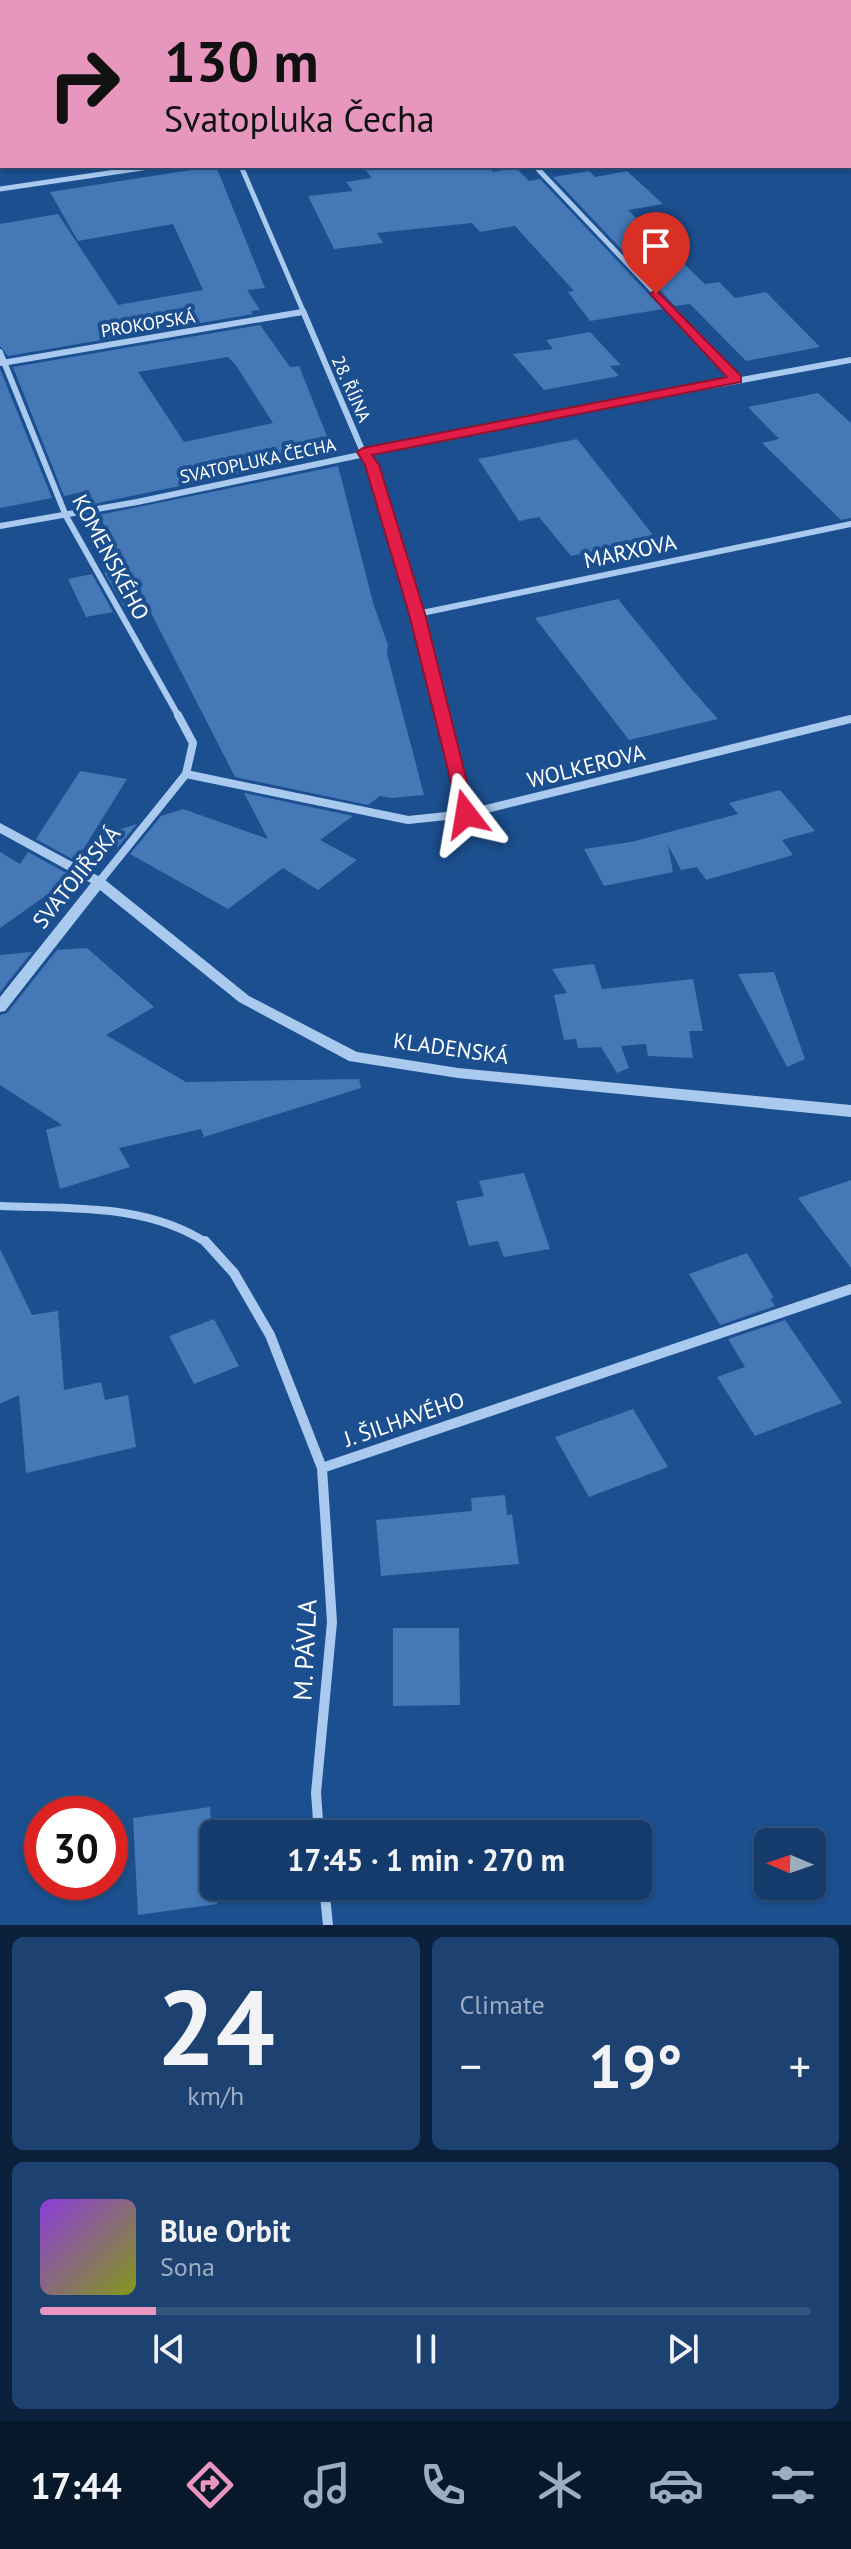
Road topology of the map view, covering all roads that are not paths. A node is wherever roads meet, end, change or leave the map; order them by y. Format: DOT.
graph roads {
  1 [pos="142,168"];
  2 [pos="242,168"];
  3 [pos="537,168"];
  4 [pos="0,189"];
  5 [pos="302,312"];
  6 [pos="0,352"];
  7 [pos="851,360"];
  8 [pos="3,362"];
  9 [pos="737,379"];
  10 [pos="363,452"];
  11 [pos="66,516"];
  12 [pos="851,524"];
  13 [pos="0,526"];
  14 [pos="417,614"];
  15 [pos="851,719"];
  16 [pos="186,774"];
  17 [pos="466,814"];
  18 [pos="0,827"];
  19 [pos="99,882"];
  20 [pos="0,1007"];
  21 [pos="851,1111"];
  22 [pos="0,1206"];
  23 [pos="851,1289"];
  24 [pos="322,1468"];
  25 [pos="318,1820"];
  26 [pos="325,1900"];
  27 [pos="328,1925"];
  1 -- 4 [label="street"];
  2 -- 5 [label="street, 28. ŘÍJNA"];
  3 -- 9 [label="street"];
  5 -- 8 [label="street, PROKOPSKÁ"];
  5 -- 10 [label="street, 28. ŘÍJNA"];
  6 -- 8 [label="street, KOMENSKÉHO"];
  7 -- 9 [label="street, SVATOPLUKA ČECHA"];
  8 -- 11 [label="street, KOMENSKÉHO"];
  9 -- 10 [label="street, SVATOPLUKA ČECHA"];
  10 -- 11 [label="street, SVATOPLUKA ČECHA"];
  10 -- 14 [label="street, 28. ŘÍJNA"];
  11 -- 13 [label="street, SVATOPLUKA ČECHA"];
  11 -- 16 [label="street, KOMENSKÉHO"];
  12 -- 14 [label="street, MARXOVA"];
  14 -- 17 [label="street, 28. ŘÍJNA"];
  15 -- 17 [label="street, WOLKEROVA"];
  16 -- 17 [label="street, WOLKEROVA"];
  16 -- 19 [label="street, SVATOJIŘSKÁ"];
  18 -- 19 [label="street, KLADENSKÁ"];
  19 -- 20 [label="street, SVATOJIŘSKÁ"];
  19 -- 21 [label="street, KLADENSKÁ"];
  22 -- 24 [label="street, J. ŠILHAVÉHO"];
  23 -- 24 [label="street, J. ŠILHAVÉHO"];
  24 -- 25 [label="street, M. PÁVLA"];
  26 -- 27 [label="street"];
}
